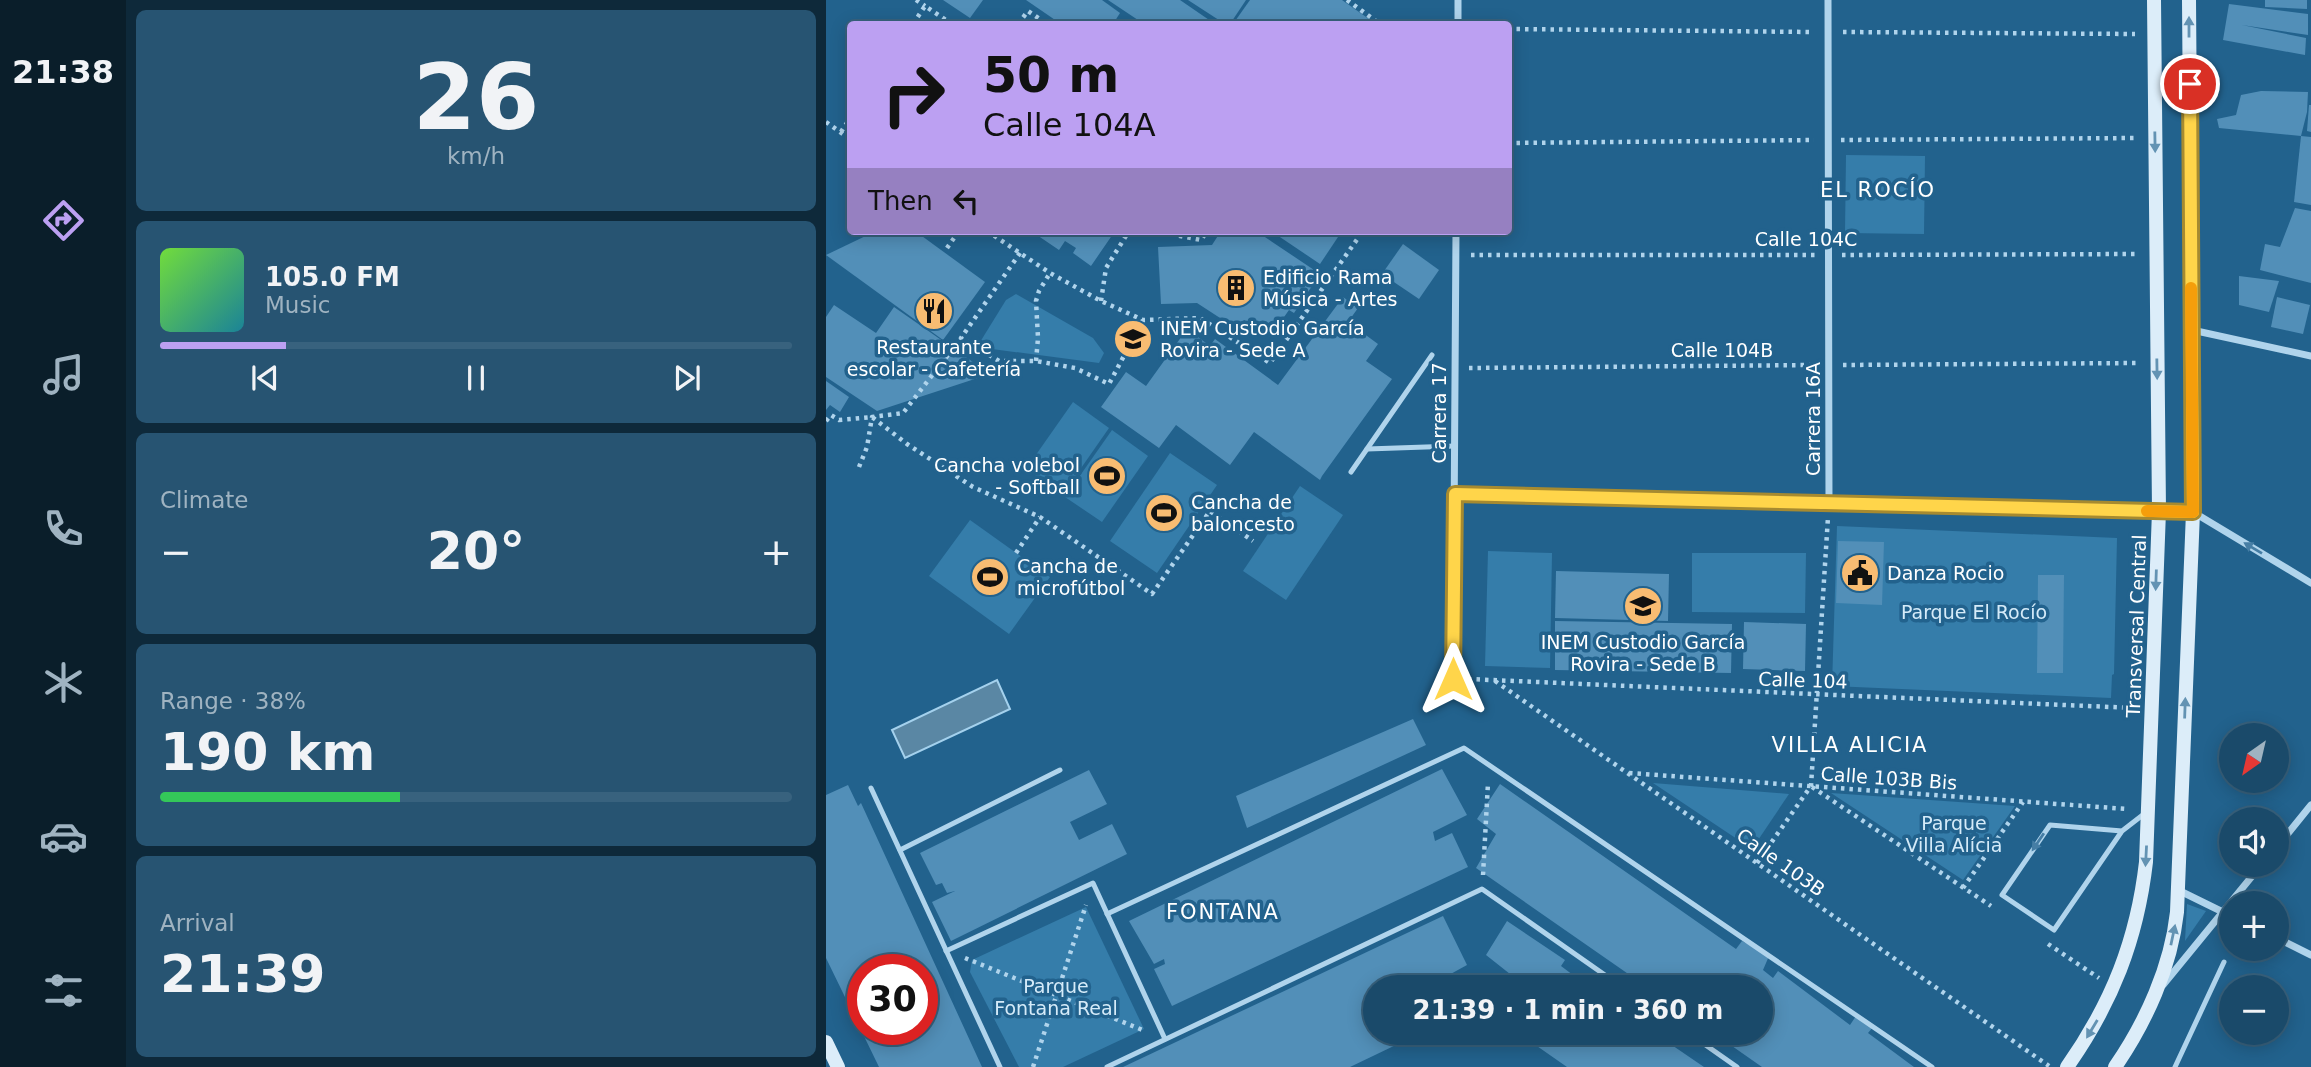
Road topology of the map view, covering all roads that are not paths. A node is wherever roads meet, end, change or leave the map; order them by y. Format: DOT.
graph roads {
  1 [pos="1458,0"];
  2 [pos="1828,0"];
  3 [pos="2154,0"];
  4 [pos="2189,0"];
  5 [pos="1458,21"];
  6 [pos="1457,235"];
  7 [pos="2192,330"];
  8 [pos="1433,355"];
  9 [pos="2311,355"];
  10 [pos="1455,446"];
  11 [pos="1367,449"];
  12 [pos="1351,472"];
  13 [pos="1455,494"];
  14 [pos="1829,503"];
  15 [pos="2159,511"];
  16 [pos="2193,512"];
  17 [pos="2310,581"];
  18 [pos="1453,679"];
  19 [pos="1060,770"];
  20 [pos="871,788"];
  21 [pos="2311,805"];
  22 [pos="2148,810"];
  23 [pos="2122,831"];
  24 [pos="2289,832"];
  25 [pos="900,850"];
  26 [pos="2178,890"];
  27 [pos="2219,910"];
  28 [pos="1107,914"];
  29 [pos="2219,923"];
  30 [pos="2289,944"];
  31 [pos="946,951"];
  32 [pos="2311,956"];
  33 [pos="2224,962"];
  34 [pos="1605,975"];
  35 [pos="2152,999"];
  36 [pos="1166,1039"];
  37 [pos="826,1042"];
  38 [pos="1706,1045"];
  39 [pos="838,1067"];
  40 [pos="1000,1067"];
  41 [pos="1107,1067"];
  42 [pos="1737,1067"];
  43 [pos="1932,1067"];
  44 [pos="2067,1067"];
  45 [pos="2115,1067"];
  46 [pos="2175,1067"];
  1 -- 5 [label="street"];
  2 -- 14 [label="street, Carrera 16A"];
  3 -- 15 [label="main road, Transversal Central, one-way"];
  7 -- 4 [label="main road, one-way"];
  6 -- 10 [label="street, Carrera 17"];
  7 -- 9 [label="street"];
  7 -- 16 [label="main road"];
  8 -- 11 [label="lane"];
  10 -- 11 [label="lane"];
  10 -- 13 [label="street, Carrera 17"];
  11 -- 12 [label="lane"];
  13 -- 14 [label="street"];
  13 -- 18 [label="street, Carrera 17"];
  14 -- 15 [label="street"];
  15 -- 16 [label="street"];
  15 -- 22 [label="main road, Transversal Central, one-way"];
  17 -- 16 [label="street, one-way"];
  26 -- 16 [label="main road, one-way"];
  19 -- 25 [label="lane"];
  20 -- 25 [label="lane"];
  21 -- 24 [label="street"];
  22 -- 23 [label="lane"];
  22 -- 44 [label="main road, Transversal Central, one-way"];
  23 -- 23 [label="lane, one-way"];
  25 -- 31 [label="lane"];
  26 -- 27 [label="street"];
  35 -- 26 [label="main road, one-way"];
  28 -- 31 [label="lane"];
  28 -- 36 [label="lane"];
  28 -- 43 [label="lane"];
  29 -- 35 [label="street"];
  30 -- 32 [label="street"];
  31 -- 40 [label="lane"];
  33 -- 46 [label="lane"];
  34 -- 36 [label="lane"];
  35 -- 45 [label="main road"];
  36 -- 41 [label="lane"];
  37 -- 39 [label="main road"];
  38 -- 42 [label="lane"];
}
